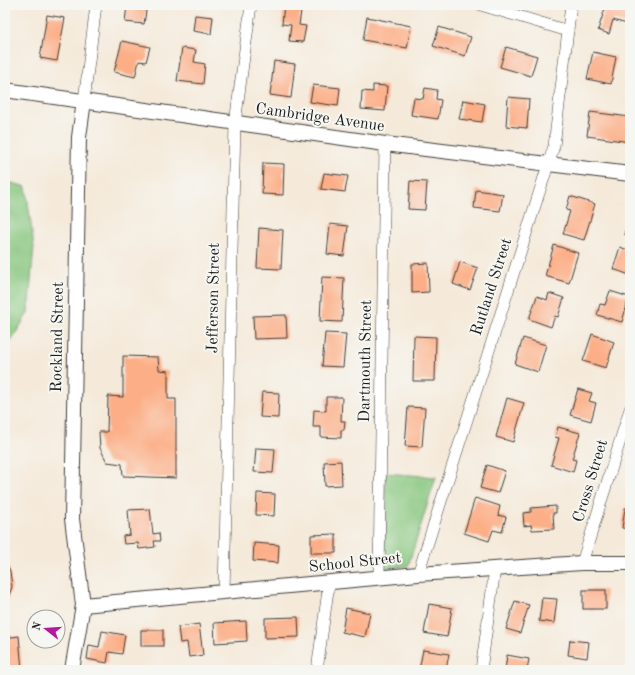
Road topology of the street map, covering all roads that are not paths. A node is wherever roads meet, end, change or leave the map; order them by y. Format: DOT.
graph roads {
  1 [pos="96,5"];
  2 [pos="251,5"];
  3 [pos="481,5"];
  4 [pos="571,5"];
  5 [pos="568,31"];
  6 [pos="5,90"];
  7 [pos="84,101"];
  8 [pos="235,123"];
  9 [pos="385,144"];
  10 [pos="549,164"];
  11 [pos="630,174"];
  12 [pos="630,409"];
  13 [pos="582,563"];
  14 [pos="630,563"];
  15 [pos="495,569"];
  16 [pos="418,574"];
  17 [pos="379,577"];
  18 [pos="329,583"];
  19 [pos="224,592"];
  20 [pos="84,604"];
  21 [pos="72,670"];
  22 [pos="317,670"];
  23 [pos="481,670"];
  1 -- 7 [label="street, Rockland Street"];
  2 -- 8 [label="street, Jefferson Street"];
  3 -- 5 [label="street"];
  4 -- 5 [label="street, Rutland Street"];
  5 -- 10 [label="street, Rutland Street"];
  6 -- 7 [label="street, Cambridge Avenue"];
  7 -- 8 [label="street, Cambridge Avenue"];
  7 -- 20 [label="street, Rockland Street"];
  8 -- 9 [label="street, Cambridge Avenue"];
  8 -- 19 [label="street, Jefferson Street"];
  9 -- 10 [label="street, Cambridge Avenue"];
  9 -- 17 [label="street, Dartmouth Street"];
  10 -- 11 [label="street, Cambridge Avenue"];
  10 -- 16 [label="street, Rutland Street"];
  12 -- 13 [label="street, Cross Street"];
  13 -- 14 [label="street, School Street"];
  13 -- 15 [label="street, School Street"];
  15 -- 16 [label="street, School Street"];
  15 -- 23 [label="street"];
  16 -- 17 [label="street, School Street"];
  17 -- 18 [label="street, School Street"];
  18 -- 19 [label="street, School Street"];
  18 -- 22 [label="street"];
  19 -- 20 [label="street, School Street"];
  20 -- 21 [label="street, Rockland Street"];
}
